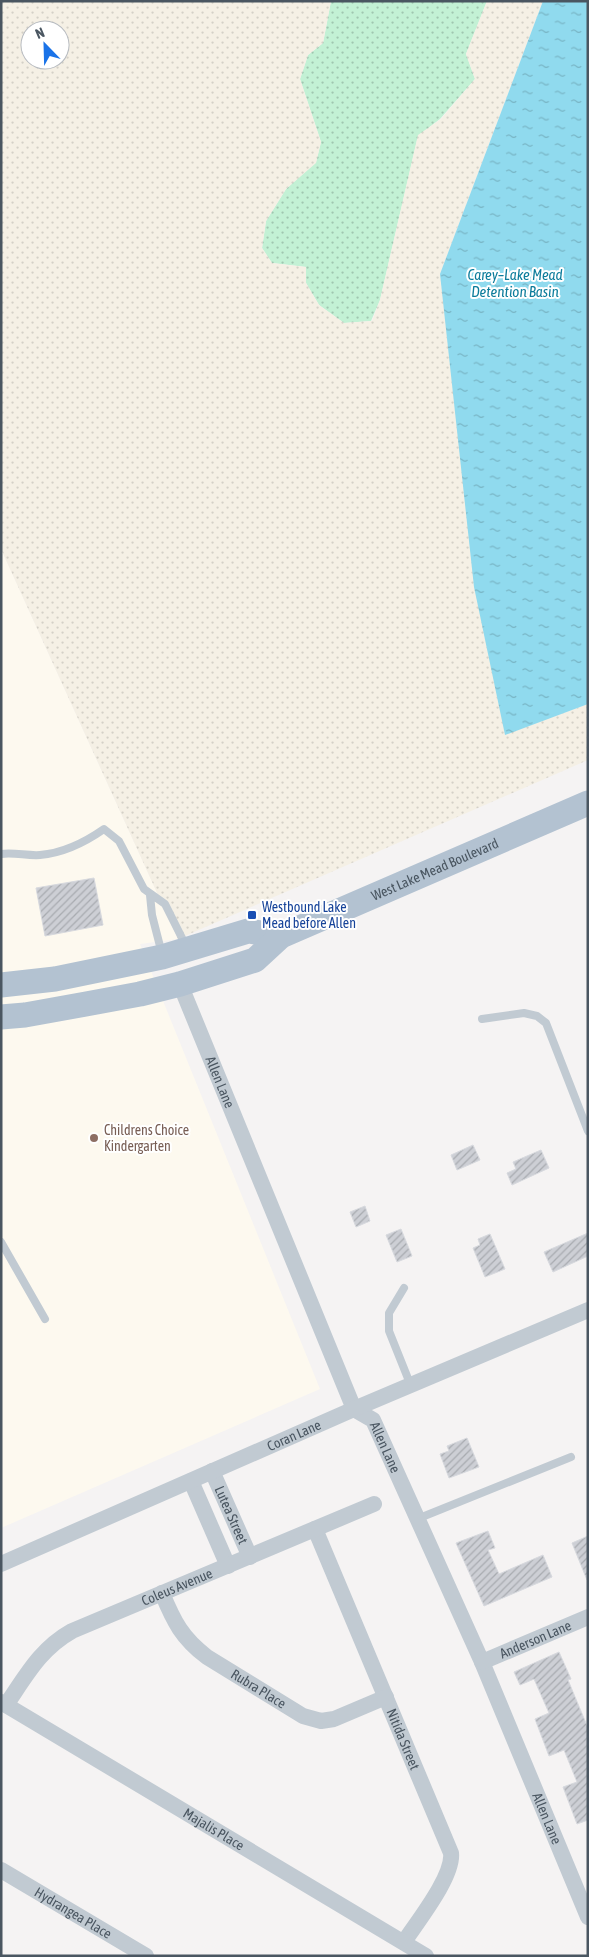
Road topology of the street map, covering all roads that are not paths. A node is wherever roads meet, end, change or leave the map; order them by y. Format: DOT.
graph roads {
  1 [pos="588,803"];
  2 [pos="1,854"];
  3 [pos="150,895"];
  4 [pos="281,936"];
  5 [pos="188,950"];
  6 [pos="162,957"];
  7 [pos="180,984"];
  8 [pos="1,985"];
  9 [pos="1,1017"];
  10 [pos="482,1019"];
  11 [pos="588,1131"];
  12 [pos="1,1242"];
  13 [pos="404,1288"];
  14 [pos="588,1310"];
  15 [pos="44,1319"];
  16 [pos="411,1386"];
  17 [pos="354,1409"];
  18 [pos="571,1457"];
  19 [pos="212,1471"];
  20 [pos="190,1481"];
  21 [pos="374,1504"];
  22 [pos="416,1519"];
  23 [pos="315,1529"];
  24 [pos="250,1556"];
  25 [pos="1,1564"];
  26 [pos="228,1566"];
  27 [pos="162,1593"];
  28 [pos="587,1621"];
  29 [pos="482,1662"];
  30 [pos="386,1696"];
  31 [pos="4,1704"];
  32 [pos="1,1870"];
  33 [pos="588,1917"];
  34 [pos="404,1942"];
  35 [pos="146,1956"];
  36 [pos="426,1956"];
  1 -- 4 [label="main road, West Lake Mead Boulevard"];
  2 -- 3 [label="lane"];
  3 -- 5 [label="lane"];
  3 -- 6 [label="lane"];
  4 -- 5 [label="main road"];
  4 -- 7 [label="main road, West Lake Mead Boulevard"];
  5 -- 6 [label="main road"];
  6 -- 8 [label="main road"];
  7 -- 9 [label="main road, West Lake Mead Boulevard"];
  7 -- 17 [label="street, Allen Lane"];
  10 -- 11 [label="lane"];
  12 -- 15 [label="lane"];
  13 -- 16 [label="lane"];
  14 -- 16 [label="street, Coran Lane"];
  16 -- 17 [label="street, Coran Lane"];
  17 -- 19 [label="street, Coran Lane"];
  17 -- 22 [label="street, Allen Lane"];
  18 -- 22 [label="lane"];
  19 -- 20 [label="street, Coran Lane"];
  19 -- 24 [label="street, Lutea Street"];
  20 -- 25 [label="street, Coran Lane"];
  20 -- 26 [label="street, Lutea Street"];
  21 -- 23 [label="street, Coleus Avenue"];
  22 -- 29 [label="street, Allen Lane"];
  23 -- 24 [label="street, Coleus Avenue"];
  23 -- 30 [label="street, Nitida Street"];
  24 -- 26 [label="street, Coleus Avenue"];
  26 -- 27 [label="street, Coleus Avenue"];
  27 -- 30 [label="street, Rubra Place"];
  27 -- 31 [label="street, Coleus Avenue"];
  28 -- 29 [label="street, Anderson Lane"];
  29 -- 33 [label="street, Allen Lane"];
  30 -- 34 [label="street, Nitida Street"];
  31 -- 34 [label="street, Majalis Place"];
  32 -- 35 [label="street, Hydrangea Place"];
  34 -- 36 [label="street, Majalis Place"];
}
